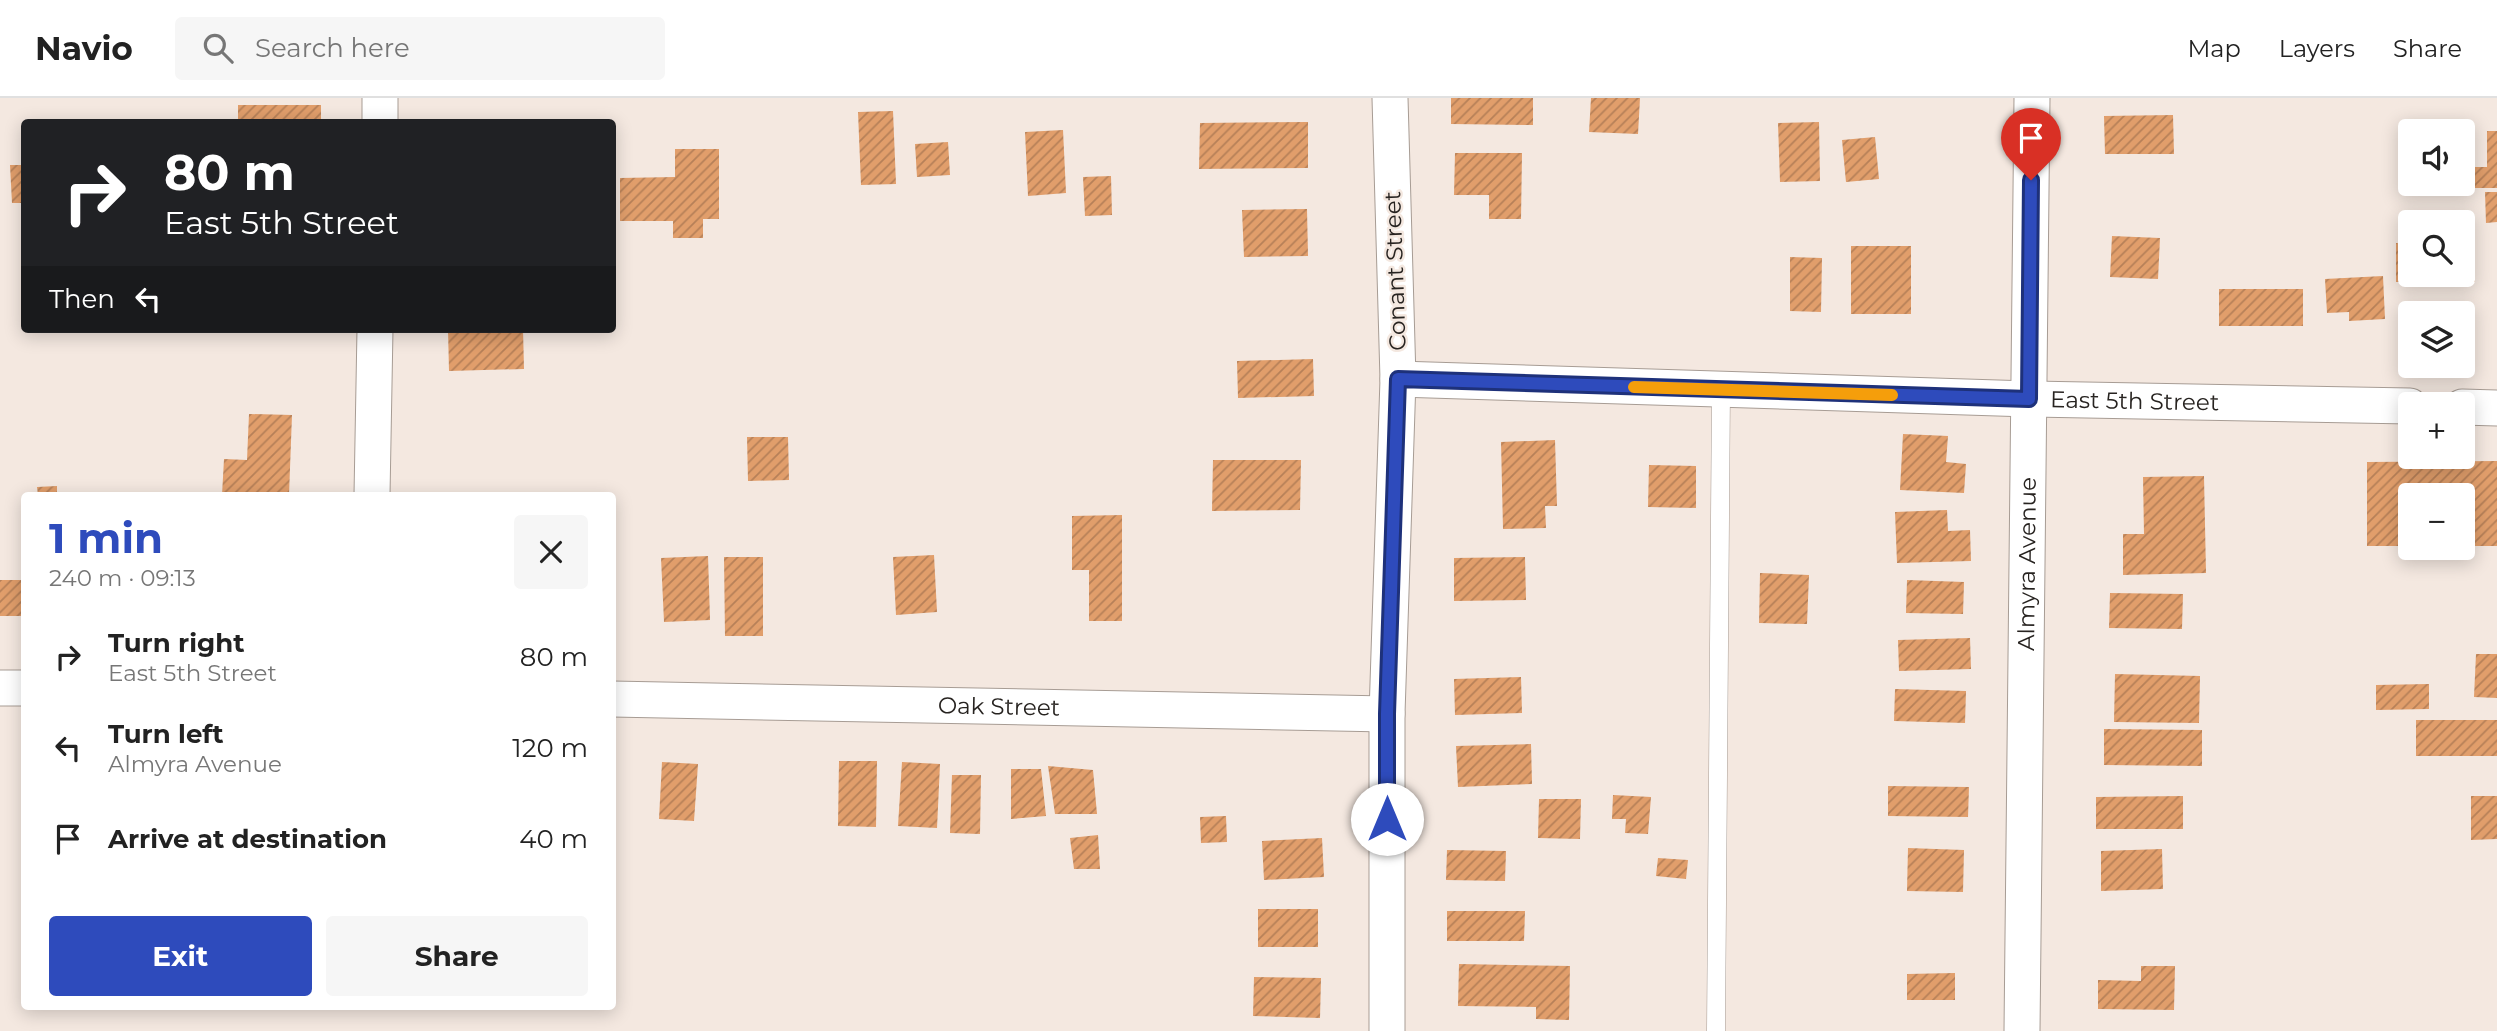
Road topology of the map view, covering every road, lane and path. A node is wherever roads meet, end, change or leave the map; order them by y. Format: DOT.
graph roads {
  1 [pos="380,98"];
  2 [pos="1390,98"];
  3 [pos="2032,98"];
  4 [pos="380,119"];
  5 [pos="375,333"];
  6 [pos="1398,379"];
  7 [pos="1721,389"];
  8 [pos="2029,399"];
  9 [pos="2398,406"];
  10 [pos="2475,407"];
  11 [pos="2497,408"];
  12 [pos="372,492"];
  13 [pos="0,688"];
  14 [pos="21,688"];
  15 [pos="616,699"];
  16 [pos="1387,714"];
  17 [pos="1387,1031"];
  18 [pos="1716,1031"];
  19 [pos="2022,1031"];
  1 -- 4 [label="street"];
  2 -- 6 [label="street, Conant Street"];
  3 -- 8 [label="street, Almyra Avenue"];
  5 -- 12 [label="street"];
  6 -- 7 [label="street, East 5th Street"];
  6 -- 16 [label="street, Conant Street"];
  7 -- 8 [label="street, East 5th Street"];
  7 -- 18 [label="lane"];
  8 -- 9 [label="street, East 5th Street"];
  8 -- 19 [label="street, Almyra Avenue"];
  10 -- 11 [label="street"];
  13 -- 14 [label="street"];
  15 -- 16 [label="street, Oak Street"];
  16 -- 17 [label="street, Conant Street"];
}
